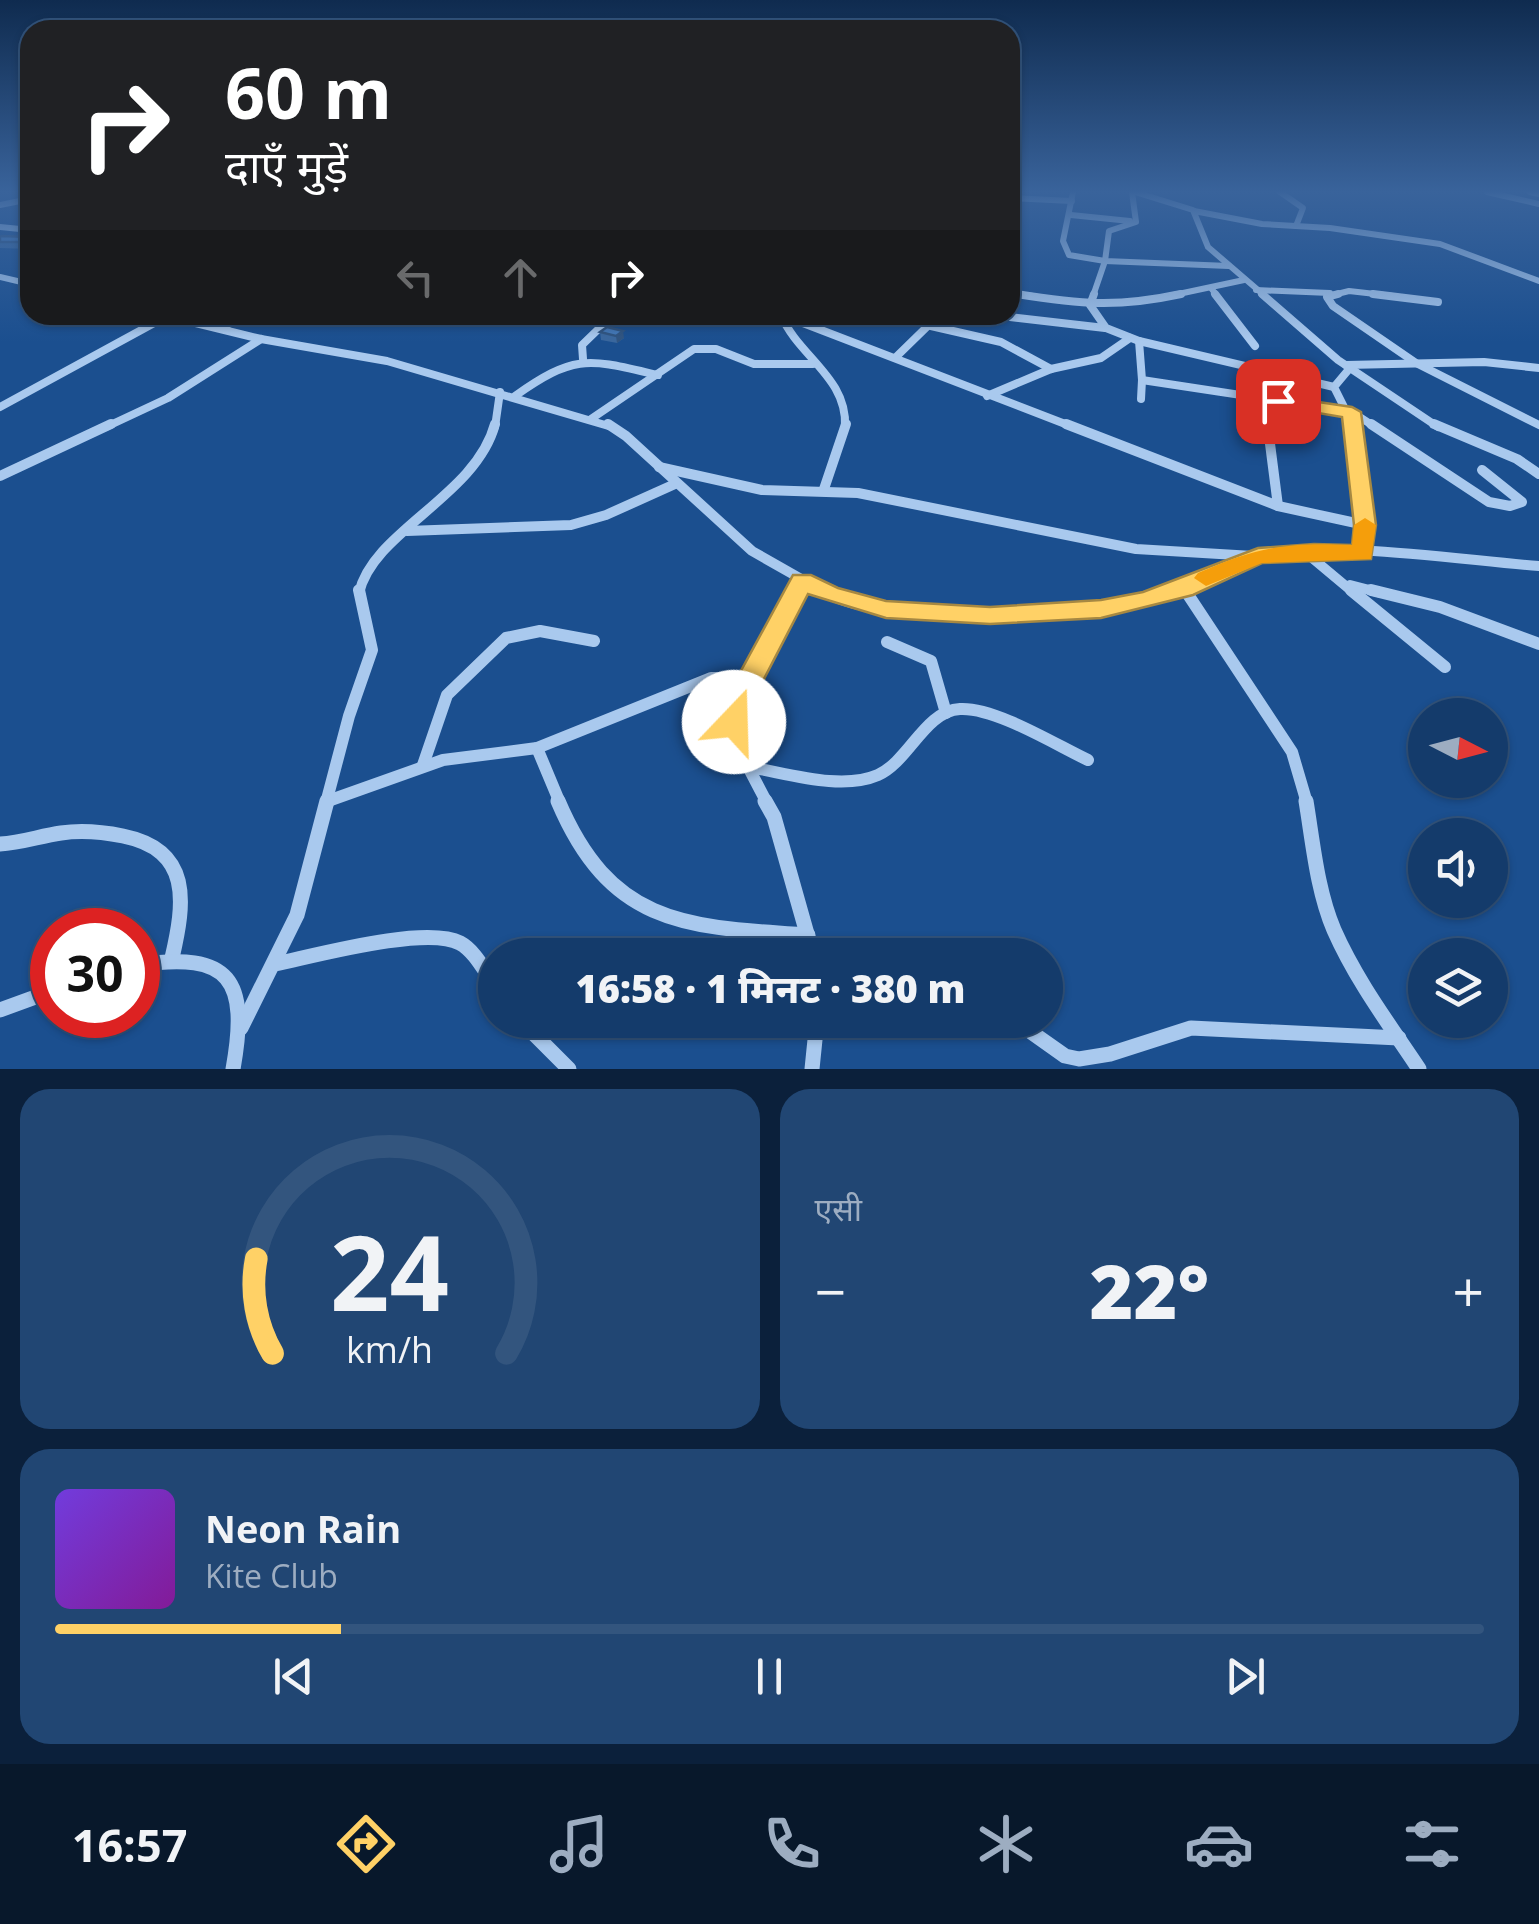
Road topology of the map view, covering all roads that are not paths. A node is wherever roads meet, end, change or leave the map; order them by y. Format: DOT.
graph roads {
  1 [pos="1063,242"];
  2 [pos="1108,242"];
  3 [pos="1206,242"];
  4 [pos="1423,242"];
  5 [pos="1105,261"];
  6 [pos="1229,266"];
  7 [pos="1244,280"];
  8 [pos="1539,281"];
  9 [pos="1210,288"];
  10 [pos="1256,290"];
  11 [pos="1330,293"];
  12 [pos="1020,294"];
  13 [pos="1438,302"];
  14 [pos="1090,305"];
  15 [pos="1020,318"];
  16 [pos="150,325"];
  17 [pos="210,325"];
  18 [pos="227,325"];
  19 [pos="602,325"];
  20 [pos="785,325"];
  21 [pos="809,325"];
  22 [pos="930,325"];
  23 [pos="950,325"];
  24 [pos="221,328"];
  25 [pos="1106,328"];
  26 [pos="261,339"];
  27 [pos="1135,340"];
  28 [pos="1256,346"];
  29 [pos="896,357"];
  30 [pos="584,360"];
  31 [pos="813,364"];
  32 [pos="1416,364"];
  33 [pos="1348,366"];
  34 [pos="1539,368"];
  35 [pos="1052,369"];
  36 [pos="658,375"];
  37 [pos="1142,380"];
  38 [pos="1334,386"];
  39 [pos="500,392"];
  40 [pos="516,396"];
  41 [pos="986,396"];
  42 [pos="1141,399"];
  43 [pos="0,407"];
  44 [pos="1352,412"];
  45 [pos="591,419"];
  46 [pos="1539,425"];
  47 [pos="1269,436"];
  48 [pos="658,466"];
  49 [pos="1482,470"];
  50 [pos="1539,474"];
  51 [pos="0,476"];
  52 [pos="675,484"];
  53 [pos="824,489"];
  54 [pos="1278,506"];
  55 [pos="1365,525"];
  56 [pos="406,531"];
  57 [pos="1304,552"];
  58 [pos="1363,553"];
  59 [pos="1258,556"];
  60 [pos="1539,566"];
  61 [pos="802,581"];
  62 [pos="1350,586"];
  63 [pos="1184,589"];
  64 [pos="594,642"];
  65 [pos="887,642"];
  66 [pos="1539,644"];
  67 [pos="1445,667"];
  68 [pos="751,678"];
  69 [pos="946,713"];
  70 [pos="537,748"];
  71 [pos="1088,760"];
  72 [pos="423,765"];
  73 [pos="749,767"];
  74 [pos="328,801"];
  75 [pos="0,844"];
  76 [pos="808,935"];
  77 [pos="809,938"];
  78 [pos="172,958"];
  79 [pos="160,960"];
  80 [pos="275,964"];
  81 [pos="478,964"];
  82 [pos="30,999"];
  83 [pos="0,1010"];
  84 [pos="240,1028"];
  85 [pos="538,1038"];
  86 [pos="815,1038"];
  87 [pos="1040,1038"];
  88 [pos="1398,1038"];
  89 [pos="233,1069"];
  90 [pos="568,1069"];
  91 [pos="812,1069"];
  92 [pos="1418,1069"];
  1 -- 5 [label="street"];
  2 -- 5 [label="street"];
  3 -- 6 [label="street"];
  4 -- 8 [label="street"];
  5 -- 6 [label="street"];
  5 -- 14 [label="street"];
  6 -- 7 [label="street"];
  7 -- 9 [label="street"];
  7 -- 10 [label="street"];
  9 -- 14 [label="street"];
  9 -- 28 [label="street"];
  10 -- 11 [label="street"];
  10 -- 33 [label="street"];
  11 -- 13 [label="street"];
  11 -- 32 [label="street"];
  12 -- 14 [label="street"];
  14 -- 25 [label="street"];
  15 -- 25 [label="street"];
  16 -- 43 [label="street"];
  17 -- 24 [label="street"];
  18 -- 24 [label="street"];
  19 -- 30 [label="street"];
  20 -- 31 [label="street"];
  21 -- 29 [label="street"];
  22 -- 29 [label="street"];
  23 -- 35 [label="street"];
  24 -- 26 [label="street"];
  25 -- 27 [label="street"];
  26 -- 39 [label="street"];
  26 -- 51 [label="street"];
  27 -- 35 [label="street"];
  27 -- 37 [label="street"];
  27 -- 38 [label="street"];
  29 -- 41 [label="street"];
  30 -- 36 [label="street"];
  30 -- 40 [label="street"];
  31 -- 36 [label="street"];
  31 -- 53 [label="street"];
  32 -- 33 [label="street"];
  32 -- 34 [label="street"];
  32 -- 46 [label="street"];
  33 -- 38 [label="street"];
  33 -- 50 [label="street"];
  35 -- 41 [label="street"];
  36 -- 45 [label="street"];
  37 -- 42 [label="street"];
  37 -- 44 [label="street"];
  38 -- 44 [label="street"];
  39 -- 40 [label="street"];
  39 -- 56 [label="street"];
  40 -- 45 [label="street"];
  41 -- 54 [label="street"];
  44 -- 49 [label="street"];
  44 -- 55 [label="street"];
  45 -- 48 [label="street"];
  47 -- 54 [label="street"];
  48 -- 52 [label="street"];
  48 -- 53 [label="street"];
  52 -- 56 [label="street"];
  52 -- 61 [label="street"];
  53 -- 59 [label="street"];
  54 -- 55 [label="street"];
  55 -- 58 [label="street"];
  56 -- 74 [label="street"];
  57 -- 58 [label="street"];
  57 -- 59 [label="street"];
  57 -- 62 [label="street"];
  58 -- 60 [label="street"];
  59 -- 63 [label="street"];
  61 -- 63 [label="street"];
  61 -- 68 [label="street"];
  62 -- 66 [label="street"];
  62 -- 67 [label="street"];
  63 -- 88 [label="street"];
  64 -- 72 [label="street"];
  65 -- 69 [label="street"];
  68 -- 70 [label="street"];
  68 -- 73 [label="street"];
  69 -- 71 [label="street"];
  69 -- 73 [label="street"];
  70 -- 72 [label="street"];
  70 -- 76 [label="street"];
  72 -- 74 [label="street"];
  73 -- 76 [label="street"];
  74 -- 80 [label="street"];
  75 -- 78 [label="street"];
  76 -- 77 [label="street"];
  78 -- 79 [label="street"];
  78 -- 84 [label="street"];
  80 -- 81 [label="street"];
  80 -- 84 [label="street"];
  82 -- 83 [label="street"];
  84 -- 89 [label="street"];
  85 -- 90 [label="street"];
  86 -- 91 [label="street"];
  87 -- 88 [label="street"];
  88 -- 92 [label="street"];
}
